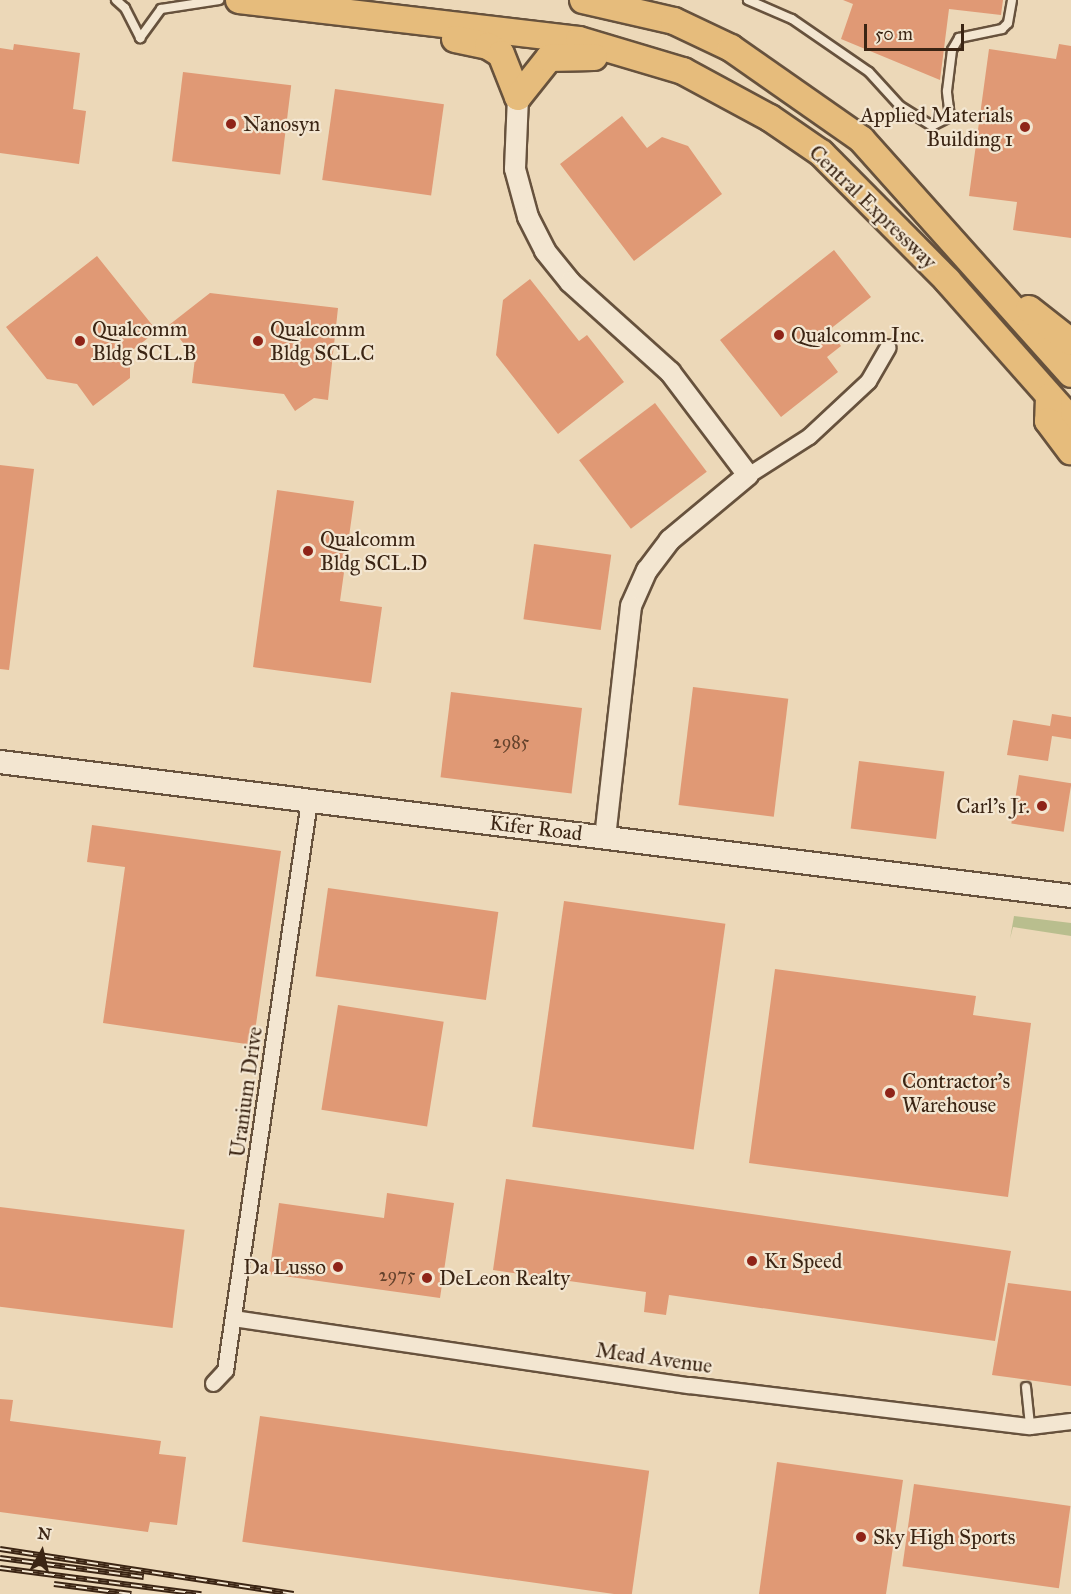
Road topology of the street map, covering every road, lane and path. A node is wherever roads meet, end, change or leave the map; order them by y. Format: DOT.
graph roads {
  1 [pos="116,0"];
  2 [pos="219,0"];
  3 [pos="239,0"];
  4 [pos="583,0"];
  5 [pos="748,0"];
  6 [pos="1012,0"];
  7 [pos="612,2"];
  8 [pos="285,5"];
  9 [pos="518,97"];
  10 [pos="770,118"];
  11 [pos="990,280"];
  12 [pos="1071,342"];
  13 [pos="888,347"];
  14 [pos="1071,374"];
  15 [pos="1049,397"];
  16 [pos="1071,420"];
  17 [pos="1071,451"];
  18 [pos="748,475"];
  19 [pos="0,762"];
  20 [pos="309,801"];
  21 [pos="605,836"];
  22 [pos="1071,896"];
  23 [pos="233,1318"];
  24 [pos="213,1383"];
  25 [pos="1026,1388"];
  26 [pos="1071,1421"];
  27 [pos="1030,1426"];
  1 -- 2 [label="lane"];
  3 -- 8 [label="highway, Central Expressway"];
  4 -- 7 [label="highway, Central Expressway"];
  5 -- 6 [label="lane"];
  7 -- 11 [label="highway, Central Expressway"];
  8 -- 9 [label="highway"];
  8 -- 10 [label="highway, Central Expressway"];
  9 -- 10 [label="highway"];
  9 -- 18 [label="street"];
  10 -- 15 [label="highway, Central Expressway"];
  11 -- 12 [label="highway"];
  11 -- 14 [label="highway, Central Expressway"];
  13 -- 18 [label="street"];
  15 -- 16 [label="highway, Central Expressway"];
  15 -- 17 [label="highway"];
  18 -- 21 [label="street"];
  19 -- 20 [label="main road, Kifer Road"];
  20 -- 21 [label="main road, Kifer Road"];
  20 -- 23 [label="street, Uranium Drive"];
  21 -- 22 [label="main road, Kifer Road"];
  23 -- 24 [label="street, Uranium Drive"];
  23 -- 27 [label="street, Mead Avenue"];
  25 -- 27 [label="lane"];
  26 -- 27 [label="street, Mead Avenue"];
}
